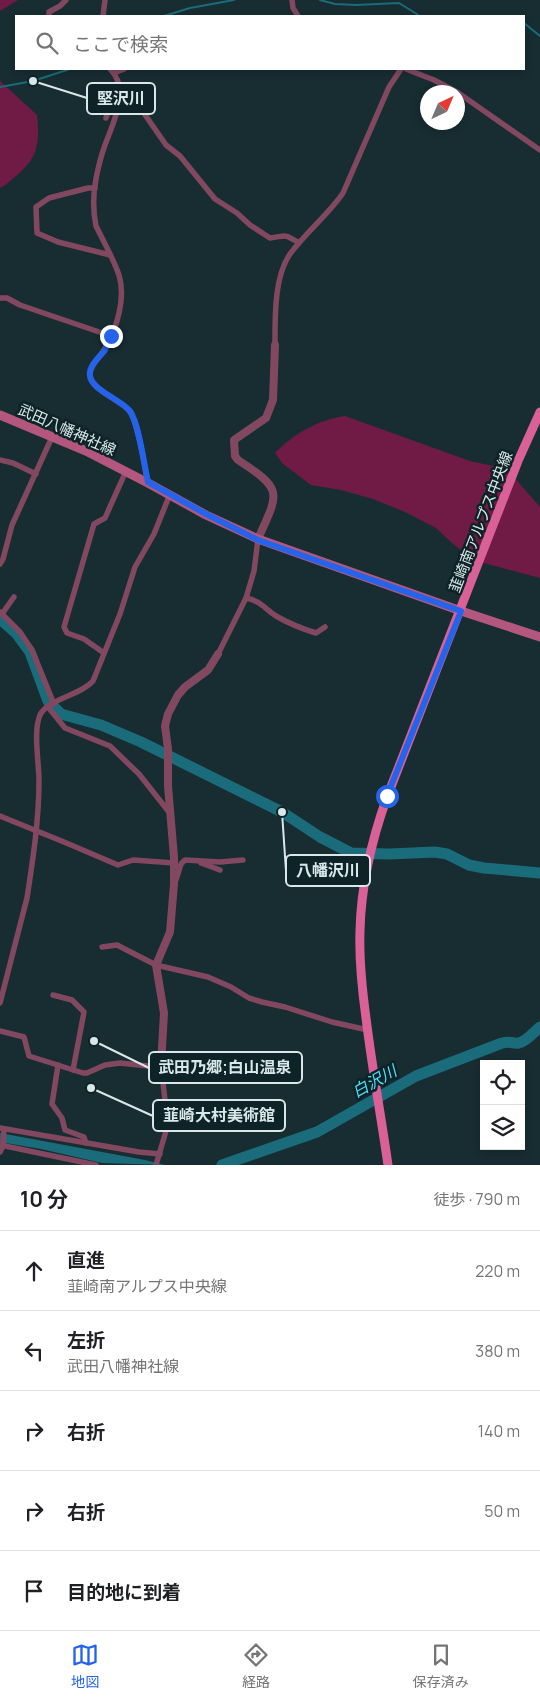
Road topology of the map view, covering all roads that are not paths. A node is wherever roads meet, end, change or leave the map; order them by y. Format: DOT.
graph roads {
  1 [pos="66,0"];
  2 [pos="105,0"];
  3 [pos="292,0"];
  4 [pos="49,15"];
  5 [pos="103,15"];
  6 [pos="298,15"];
  7 [pos="400,70"];
  8 [pos="409,70"];
  9 [pos="112,71"];
  10 [pos="120,86"];
  11 [pos="106,118"];
  12 [pos="540,150"];
  13 [pos="95,188"];
  14 [pos="299,243"];
  15 [pos="110,255"];
  16 [pos="0,298"];
  17 [pos="111,336"];
  18 [pos="275,345"];
  19 [pos="540,412"];
  20 [pos="0,414"];
  21 [pos="52,437"];
  22 [pos="0,460"];
  23 [pos="126,472"];
  24 [pos="36,474"];
  25 [pos="148,482"];
  26 [pos="170,494"];
  27 [pos="258,540"];
  28 [pos="0,564"];
  29 [pos="14,597"];
  30 [pos="246,598"];
  31 [pos="461,611"];
  32 [pos="1,613"];
  33 [pos="325,627"];
  34 [pos="540,637"];
  35 [pos="104,653"];
  36 [pos="218,654"];
  37 [pos="51,705"];
  38 [pos="169,812"];
  39 [pos="0,816"];
  40 [pos="36,831"];
  41 [pos="194,860"];
  42 [pos="243,860"];
  43 [pos="174,863"];
  44 [pos="220,870"];
  45 [pos="174,884"];
  46 [pos="102,947"];
  47 [pos="156,965"];
  48 [pos="52,995"];
  49 [pos="0,1002"];
  50 [pos="368,1030"];
  51 [pos="0,1031"];
  52 [pos="58,1065"];
  53 [pos="161,1065"];
  54 [pos="73,1070"];
  55 [pos="2,1129"];
  56 [pos="86,1143"];
  57 [pos="2,1146"];
  58 [pos="0,1152"];
  59 [pos="159,1155"];
  60 [pos="96,1165"];
  61 [pos="156,1165"];
  62 [pos="388,1165"];
  1 -- 4 [label="street"];
  2 -- 5 [label="street"];
  3 -- 6 [label="street"];
  7 -- 14 [label="street"];
  8 -- 12 [label="street"];
  9 -- 10 [label="street"];
  10 -- 11 [label="street"];
  10 -- 13 [label="street"];
  10 -- 14 [label="street"];
  13 -- 15 [label="street"];
  13 -- 15 [label="street"];
  14 -- 18 [label="street"];
  15 -- 17 [label="street"];
  16 -- 17 [label="street"];
  17 -- 25 [label="street"];
  18 -- 27 [label="street"];
  19 -- 31 [label="main road, 韮崎南アルプス中央線"];
  20 -- 21 [label="main road, 武田八幡神社線"];
  21 -- 23 [label="main road, 武田八幡神社線"];
  21 -- 24 [label="street"];
  22 -- 24 [label="street"];
  23 -- 25 [label="main road, 武田八幡神社線"];
  23 -- 35 [label="street"];
  24 -- 28 [label="street"];
  25 -- 26 [label="main road, 武田八幡神社線"];
  26 -- 27 [label="main road, 武田八幡神社線"];
  26 -- 35 [label="street"];
  27 -- 30 [label="street"];
  27 -- 31 [label="main road, 武田八幡神社線"];
  29 -- 32 [label="street"];
  30 -- 33 [label="street"];
  30 -- 36 [label="street"];
  31 -- 34 [label="main road, 武田八幡神社線"];
  31 -- 50 [label="main road, 韮崎南アルプス中央線"];
  32 -- 37 [label="street"];
  35 -- 37 [label="street"];
  36 -- 38 [label="street"];
  37 -- 38 [label="street"];
  37 -- 40 [label="street"];
  38 -- 43 [label="street"];
  39 -- 40 [label="street"];
  40 -- 43 [label="street"];
  40 -- 49 [label="street"];
  41 -- 42 [label="street"];
  41 -- 44 [label="street"];
  41 -- 45 [label="street"];
  43 -- 45 [label="street"];
  45 -- 47 [label="street"];
  46 -- 47 [label="street"];
  47 -- 50 [label="street"];
  47 -- 53 [label="street"];
  48 -- 54 [label="street"];
  50 -- 62 [label="main road, 韮崎南アルプス中央線"];
  51 -- 52 [label="street"];
  52 -- 54 [label="street"];
  52 -- 56 [label="street"];
  53 -- 54 [label="street"];
  53 -- 59 [label="street"];
  55 -- 56 [label="street"];
  55 -- 57 [label="street"];
  56 -- 59 [label="street"];
  57 -- 58 [label="street"];
  57 -- 60 [label="street"];
  59 -- 61 [label="street"];
}
